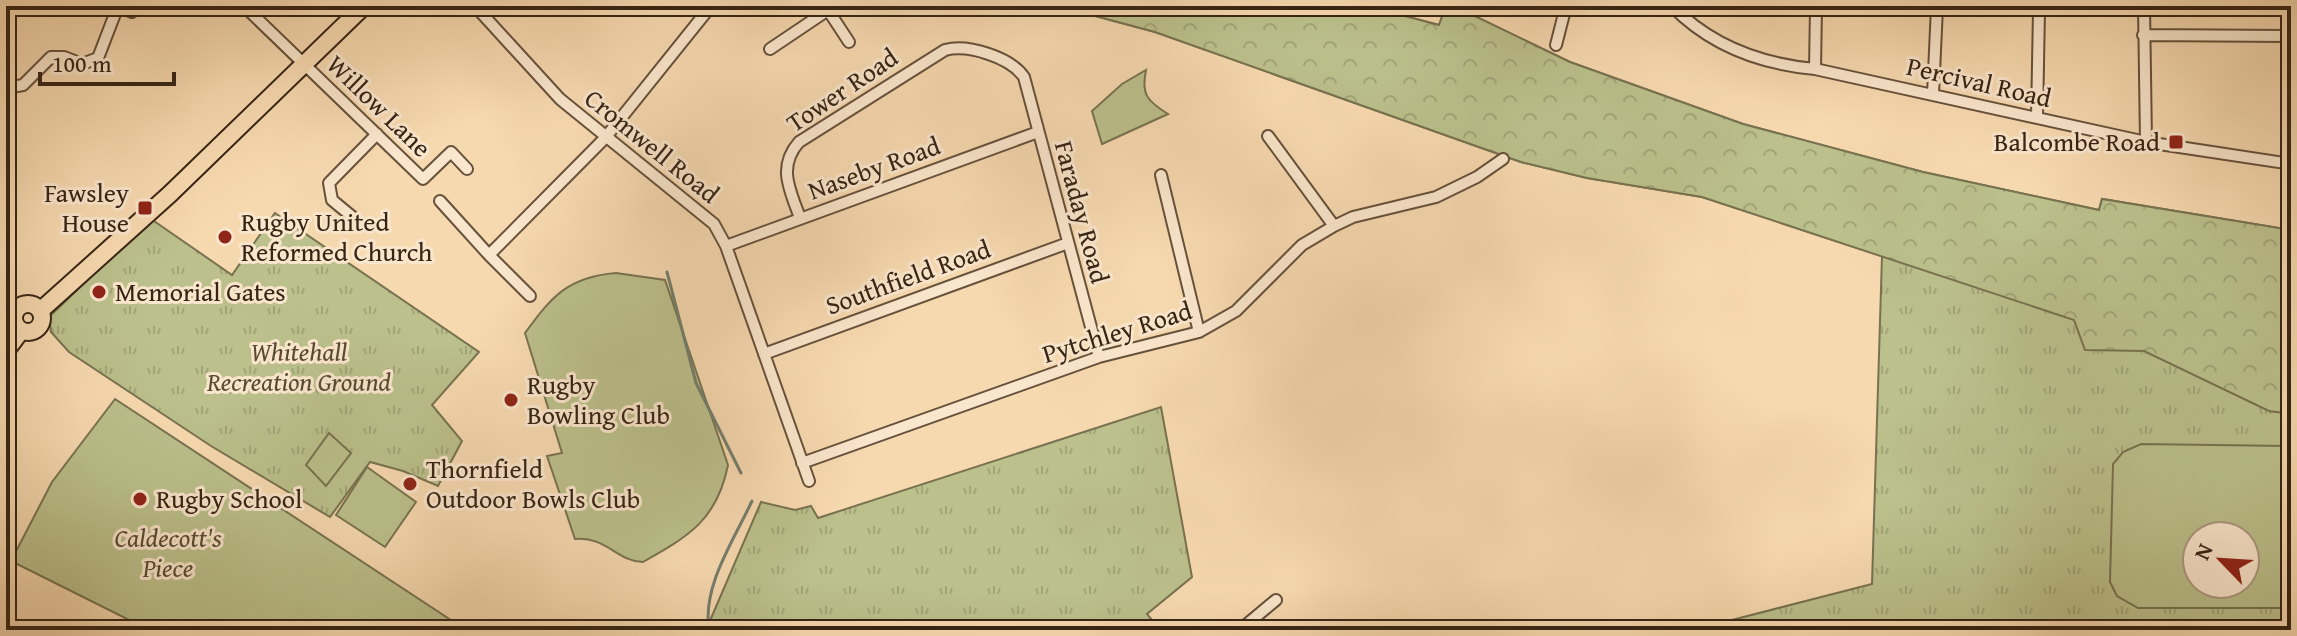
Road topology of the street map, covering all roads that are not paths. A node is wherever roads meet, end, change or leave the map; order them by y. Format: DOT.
graph roads {
  1 [pos="118,6"];
  2 [pos="244,6"];
  3 [pos="364,6"];
  4 [pos="475,6"];
  5 [pos="711,6"];
  6 [pos="1566,6"];
  7 [pos="1672,6"];
  8 [pos="1816,6"];
  9 [pos="2144,6"];
  10 [pos="1937,7"];
  11 [pos="826,8"];
  12 [pos="2039,10"];
  13 [pos="132,12"];
  14 [pos="2143,35"];
  15 [pos="2291,36"];
  16 [pos="849,42"];
  17 [pos="1556,45"];
  18 [pos="770,49"];
  19 [pos="305,64"];
  20 [pos="1815,69"];
  21 [pos="1024,77"];
  22 [pos="6,88"];
  23 [pos="1933,94"];
  24 [pos="2037,118"];
  25 [pos="1038,132"];
  26 [pos="377,134"];
  27 [pos="1268,136"];
  28 [pos="605,138"];
  29 [pos="2146,142"];
  30 [pos="1503,159"];
  31 [pos="2291,164"];
  32 [pos="467,169"];
  33 [pos="1161,175"];
  34 [pos="440,201"];
  35 [pos="800,218"];
  36 [pos="355,219"];
  37 [pos="1334,226"];
  38 [pos="1068,243"];
  39 [pos="726,246"];
  40 [pos="489,255"];
  41 [pos="530,296"];
  42 [pos="12,306"];
  43 [pos="40,311"];
  44 [pos="21,331"];
  45 [pos="1199,332"];
  46 [pos="6,351"];
  47 [pos="764,354"];
  48 [pos="1099,357"];
  49 [pos="802,463"];
  50 [pos="809,481"];
  51 [pos="1276,600"];
  52 [pos="1240,630"];
  1 -- 13 [label="street"];
  1 -- 22 [label="street"];
  2 -- 19 [label="street, Willow Lane"];
  3 -- 19 [label="highway"];
  4 -- 28 [label="street, Cromwell Road"];
  5 -- 28 [label="street"];
  6 -- 17 [label="street"];
  7 -- 20 [label="street, Percival Road"];
  8 -- 20 [label="street"];
  9 -- 14 [label="street"];
  10 -- 23 [label="street"];
  11 -- 16 [label="street"];
  11 -- 18 [label="street"];
  12 -- 24 [label="street"];
  14 -- 15 [label="street"];
  14 -- 29 [label="street"];
  19 -- 26 [label="street, Willow Lane"];
  19 -- 43 [label="highway"];
  20 -- 23 [label="street, Percival Road"];
  21 -- 25 [label="street, Faraday Road"];
  21 -- 35 [label="street, Tower Road"];
  23 -- 24 [label="street, Percival Road"];
  24 -- 29 [label="street, Percival Road"];
  25 -- 35 [label="street, Naseby Road"];
  25 -- 38 [label="street, Faraday Road"];
  26 -- 32 [label="street, Willow Lane"];
  26 -- 36 [label="street"];
  27 -- 37 [label="street"];
  28 -- 39 [label="street, Cromwell Road"];
  28 -- 40 [label="street"];
  29 -- 31 [label="street, Percival Road"];
  30 -- 37 [label="street, Pytchley Road"];
  33 -- 45 [label="street"];
  34 -- 40 [label="street"];
  35 -- 39 [label="street, Naseby Road"];
  37 -- 45 [label="street, Pytchley Road"];
  38 -- 47 [label="street, Southfield Road"];
  38 -- 48 [label="street, Faraday Road"];
  39 -- 47 [label="street, Cromwell Road"];
  40 -- 41 [label="street"];
  42 -- 43 [label="highway"];
  42 -- 44 [label="highway"];
  43 -- 44 [label="highway"];
  44 -- 46 [label="highway"];
  45 -- 48 [label="street, Pytchley Road"];
  47 -- 49 [label="street, Cromwell Road"];
  48 -- 49 [label="street, Pytchley Road"];
  49 -- 50 [label="street, Cromwell Road"];
  51 -- 52 [label="street"];
}
